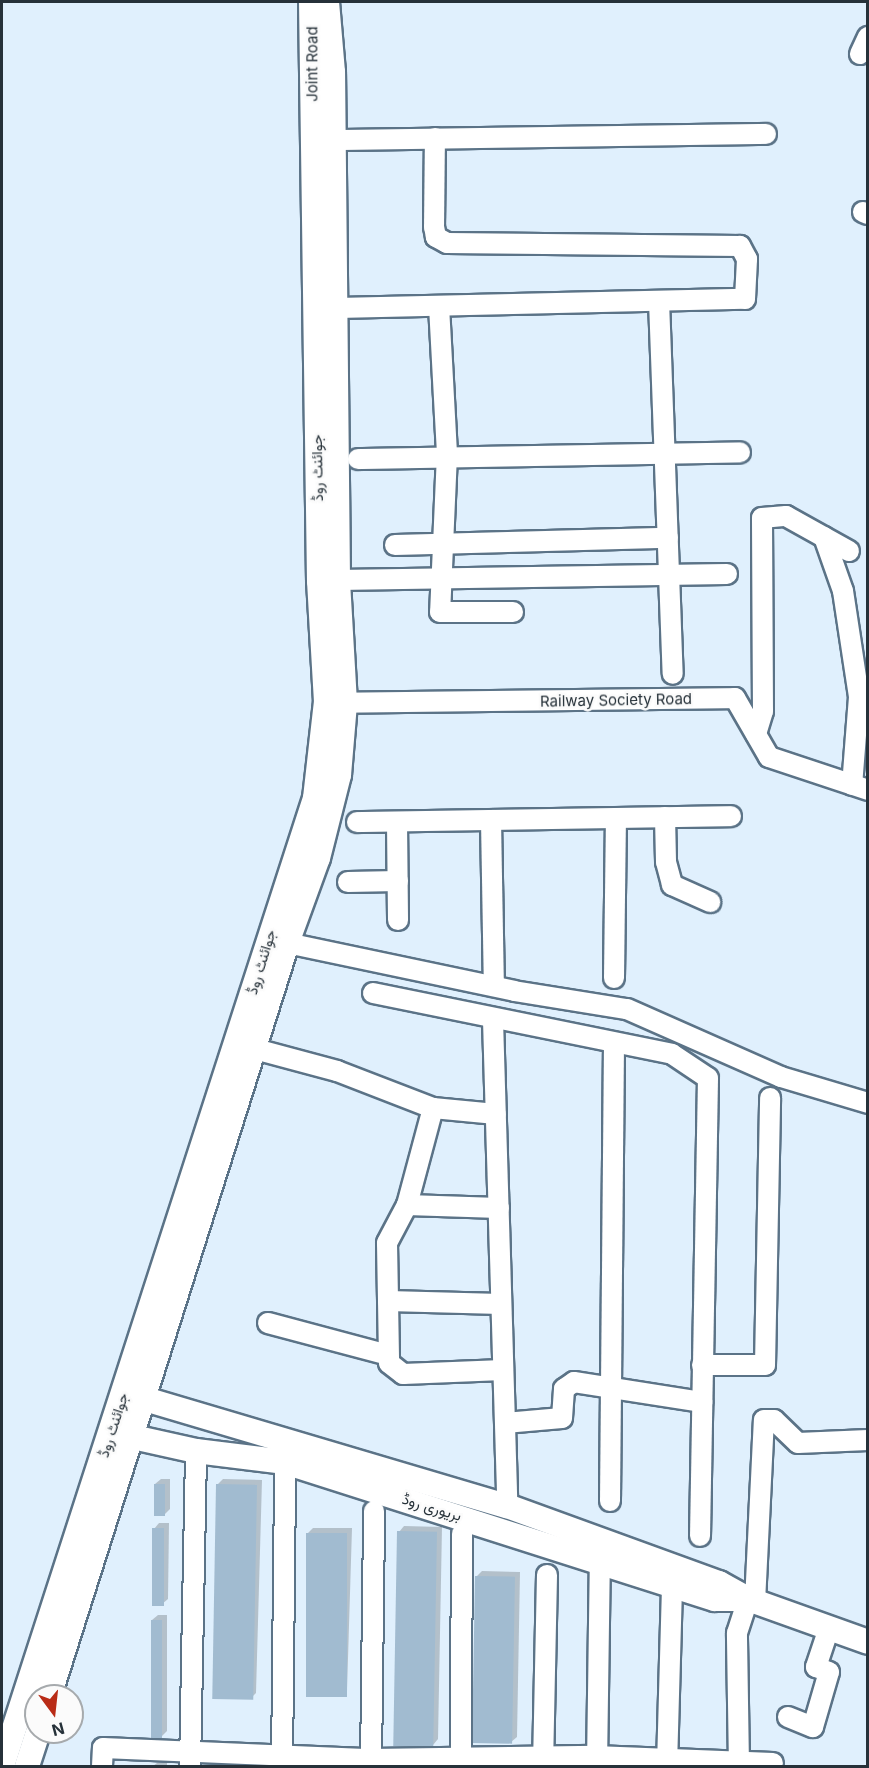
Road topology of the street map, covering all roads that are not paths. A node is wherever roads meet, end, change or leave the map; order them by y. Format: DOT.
graph roads {
  1 [pos="311,2"];
  2 [pos="327,2"];
  3 [pos="327,131"];
  4 [pos="766,134"];
  5 [pos="435,138"];
  6 [pos="658,301"];
  7 [pos="439,306"];
  8 [pos="336,308"];
  9 [pos="662,452"];
  10 [pos="740,452"];
  11 [pos="447,454"];
  12 [pos="358,459"];
  13 [pos="824,537"];
  14 [pos="668,538"];
  15 [pos="441,544"];
  16 [pos="395,545"];
  17 [pos="849,551"];
  18 [pos="727,574"];
  19 [pos="670,575"];
  20 [pos="440,578"];
  21 [pos="338,580"];
  22 [pos="513,612"];
  23 [pos="673,674"];
  24 [pos="335,703"];
  25 [pos="756,734"];
  26 [pos="860,788"];
  27 [pos="731,816"];
  28 [pos="665,817"];
  29 [pos="616,818"];
  30 [pos="491,820"];
  31 [pos="357,822"];
  32 [pos="397,822"];
  33 [pos="398,881"];
  34 [pos="348,882"];
  35 [pos="710,902"];
  36 [pos="398,920"];
  37 [pos="287,943"];
  38 [pos="614,978"];
  39 [pos="494,986"];
  40 [pos="372,993"];
  41 [pos="494,1020"];
  42 [pos="614,1045"];
  43 [pos="255,1049"];
  44 [pos="770,1098"];
  45 [pos="867,1103"];
  46 [pos="434,1108"];
  47 [pos="496,1114"];
  48 [pos="407,1204"];
  49 [pos="499,1208"];
  50 [pos="388,1301"];
  51 [pos="501,1304"];
  52 [pos="268,1323"];
  53 [pos="388,1355"];
  54 [pos="702,1365"];
  55 [pos="503,1370"];
  56 [pos="609,1385"];
  57 [pos="133,1396"];
  58 [pos="702,1402"];
  59 [pos="505,1423"];
  60 [pos="121,1435"];
  61 [pos="867,1440"];
  62 [pos="196,1451"];
  63 [pos="285,1462"];
  64 [pos="610,1501"];
  65 [pos="507,1506"];
  66 [pos="374,1511"];
  67 [pos="462,1534"];
  68 [pos="700,1536"];
  69 [pos="600,1561"];
  70 [pos="547,1575"];
  71 [pos="672,1586"];
  72 [pos="752,1601"];
  73 [pos="829,1628"];
  74 [pos="867,1642"];
  75 [pos="52,1684"];
  76 [pos="788,1718"];
  77 [pos="34,1744"];
  78 [pos="190,1760"];
  79 [pos="282,1761"];
  80 [pos="544,1761"];
  81 [pos="597,1761"];
  82 [pos="461,1762"];
  83 [pos="371,1763"];
  84 [pos="667,1763"];
  85 [pos="773,1763"];
  86 [pos="739,1765"];
  87 [pos="2,1767"];
  88 [pos="27,1767"];
  89 [pos="102,1767"];
  1 -- 3 [label="main road, Joint Road"];
  2 -- 3 [label="main road, Joint Road"];
  3 -- 5 [label="street"];
  3 -- 8 [label="main road, جوائنٹ روڈ"];
  3 -- 24 [label="main road, جوائنٹ روڈ"];
  4 -- 5 [label="street"];
  5 -- 6 [label="street"];
  6 -- 7 [label="street"];
  6 -- 9 [label="street"];
  7 -- 8 [label="street"];
  7 -- 11 [label="street"];
  8 -- 21 [label="main road, جوائنٹ روڈ"];
  9 -- 10 [label="street"];
  9 -- 11 [label="street"];
  9 -- 14 [label="street"];
  11 -- 12 [label="street"];
  11 -- 15 [label="street"];
  13 -- 17 [label="street"];
  13 -- 25 [label="street"];
  13 -- 26 [label="street"];
  14 -- 15 [label="street"];
  14 -- 19 [label="street"];
  15 -- 16 [label="street"];
  15 -- 20 [label="street"];
  18 -- 19 [label="street"];
  19 -- 20 [label="street"];
  19 -- 23 [label="street"];
  20 -- 21 [label="street"];
  20 -- 22 [label="street"];
  21 -- 24 [label="main road, جوائنٹ روڈ"];
  24 -- 25 [label="street, Railway Society Road"];
  24 -- 37 [label="main road, جوائنٹ روڈ"];
  24 -- 57 [label="main road, جوائنٹ روڈ"];
  25 -- 26 [label="street, Railway Society Road"];
  27 -- 28 [label="street"];
  28 -- 29 [label="street"];
  28 -- 35 [label="street"];
  29 -- 30 [label="street"];
  29 -- 38 [label="street"];
  30 -- 32 [label="street"];
  30 -- 39 [label="street"];
  31 -- 32 [label="street"];
  32 -- 33 [label="street"];
  33 -- 34 [label="street"];
  33 -- 36 [label="street"];
  37 -- 39 [label="street"];
  37 -- 43 [label="main road, جوائنٹ روڈ"];
  39 -- 45 [label="street"];
  40 -- 41 [label="street"];
  41 -- 42 [label="street"];
  41 -- 47 [label="street"];
  42 -- 54 [label="street"];
  42 -- 56 [label="street"];
  43 -- 46 [label="street"];
  43 -- 57 [label="main road, جوائنٹ روڈ"];
  44 -- 54 [label="street"];
  46 -- 47 [label="street"];
  46 -- 48 [label="street"];
  47 -- 49 [label="street"];
  48 -- 49 [label="street"];
  48 -- 50 [label="street"];
  49 -- 51 [label="street"];
  50 -- 51 [label="street"];
  50 -- 53 [label="street"];
  51 -- 55 [label="street"];
  52 -- 53 [label="street"];
  53 -- 55 [label="street"];
  54 -- 58 [label="street"];
  55 -- 59 [label="street"];
  56 -- 58 [label="street"];
  56 -- 59 [label="street"];
  56 -- 64 [label="street"];
  57 -- 60 [label="main road, جوائنٹ روڈ"];
  57 -- 65 [label="main road, بریوری روڈ"];
  58 -- 68 [label="street"];
  59 -- 65 [label="street"];
  60 -- 62 [label="main road, بریوری روڈ"];
  60 -- 75 [label="main road, جوائنٹ روڈ"];
  60 -- 87 [label="main road, جوائنٹ روڈ"];
  61 -- 72 [label="street"];
  62 -- 63 [label="main road, بریوری روڈ"];
  62 -- 78 [label="street"];
  63 -- 69 [label="main road, بریوری روڈ"];
  63 -- 79 [label="street"];
  65 -- 72 [label="main road, بریوری روڈ"];
  66 -- 83 [label="street"];
  67 -- 82 [label="street"];
  69 -- 71 [label="main road, بریوری روڈ"];
  69 -- 81 [label="street"];
  70 -- 80 [label="street"];
  71 -- 72 [label="main road, بریوری روڈ"];
  71 -- 84 [label="street"];
  72 -- 73 [label="main road, بریوری روڈ"];
  72 -- 86 [label="street"];
  73 -- 74 [label="main road, بریوری روڈ"];
  73 -- 76 [label="street"];
  77 -- 88 [label="main road"];
  78 -- 79 [label="street"];
  78 -- 89 [label="street"];
  79 -- 83 [label="street"];
  80 -- 81 [label="street"];
  80 -- 82 [label="street"];
  81 -- 84 [label="street"];
  82 -- 83 [label="street"];
  84 -- 86 [label="street"];
  85 -- 86 [label="street"];
}
